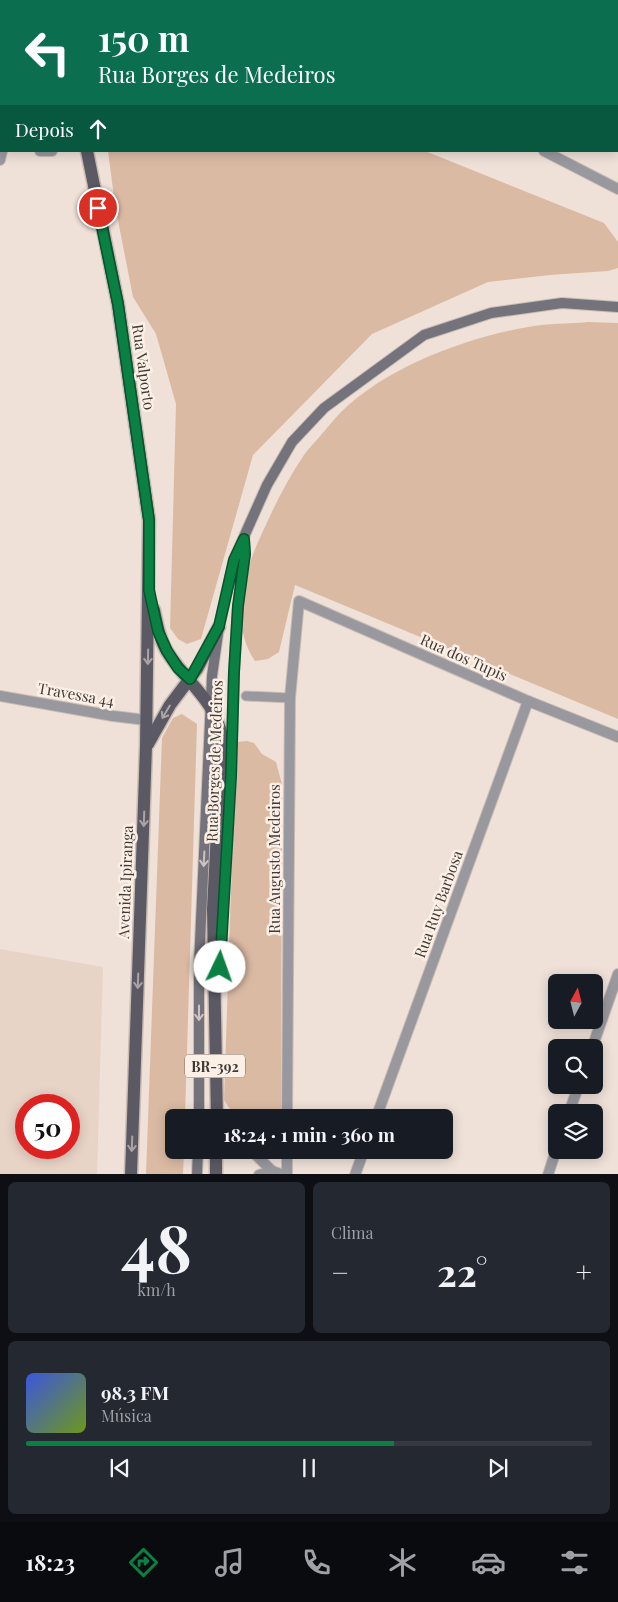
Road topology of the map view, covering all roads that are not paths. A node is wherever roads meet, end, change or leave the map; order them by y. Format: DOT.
graph roads {
  1 [pos="87,152"];
  2 [pos="546,152"];
  3 [pos="618,189"];
  4 [pos="618,307"];
  5 [pos="244,539"];
  6 [pos="149,590"];
  7 [pos="299,600"];
  8 [pos="219,626"];
  9 [pos="190,679"];
  10 [pos="0,696"];
  11 [pos="246,696"];
  12 [pos="290,698"];
  13 [pos="528,701"];
  14 [pos="210,706"];
  15 [pos="146,720"];
  16 [pos="618,736"];
  17 [pos="146,746"];
  18 [pos="618,974"];
  19 [pos="214,1014"];
  20 [pos="595,1039"];
  21 [pos="199,1109"];
  22 [pos="218,1109"];
  23 [pos="287,1109"];
  24 [pos="379,1109"];
  25 [pos="198,1159"];
  26 [pos="216,1159"];
  27 [pos="260,1159"];
  28 [pos="286,1159"];
  29 [pos="361,1159"];
  30 [pos="553,1159"];
  31 [pos="272,1171"];
  32 [pos="131,1174"];
  33 [pos="197,1174"];
  34 [pos="216,1174"];
  35 [pos="259,1174"];
  36 [pos="285,1174"];
  37 [pos="355,1174"];
  38 [pos="548,1174"];
  1 -- 6 [label="main road, Rua Valporto"];
  2 -- 3 [label="street"];
  4 -- 5 [label="main road, BR-392"];
  5 -- 8 [label="main road, Rua Borges de Medeiros / BR-392"];
  5 -- 19 [label="main road, Rua Borges de Medeiros / BR-392"];
  6 -- 9 [label="main road"];
  6 -- 15 [label="main road, Avenida Ipiranga, one-way"];
  7 -- 12 [label="street, Rua Augusto Medeiros"];
  7 -- 13 [label="street, Rua dos Tupis"];
  8 -- 9 [label="main road"];
  8 -- 14 [label="main road, Rua Borges de Medeiros / BR-392"];
  9 -- 14 [label="main road"];
  9 -- 17 [label="main road, one-way"];
  10 -- 15 [label="street, Travessa 44"];
  11 -- 12 [label="lane"];
  12 -- 23 [label="street, Rua Augusto Medeiros"];
  13 -- 16 [label="street, Rua dos Tupis"];
  13 -- 24 [label="street, Rua Ruy Barbosa"];
  14 -- 19 [label="main road"];
  14 -- 21 [label="main road, Rua Borges de Medeiros / BR-392, one-way"];
  15 -- 17 [label="main road, Avenida Ipiranga"];
  17 -- 32 [label="main road, Avenida Ipiranga, one-way"];
  18 -- 20 [label="street"];
  19 -- 22 [label="main road, Rua Borges de Medeiros / BR-392"];
  25 -- 33 [label="main road"];
  26 -- 34 [label="main road"];
  27 -- 31 [label="street"];
  28 -- 36 [label="street"];
  29 -- 37 [label="street"];
  30 -- 38 [label="street"];
  31 -- 35 [label="street"];
  31 -- 36 [label="street"];
}
